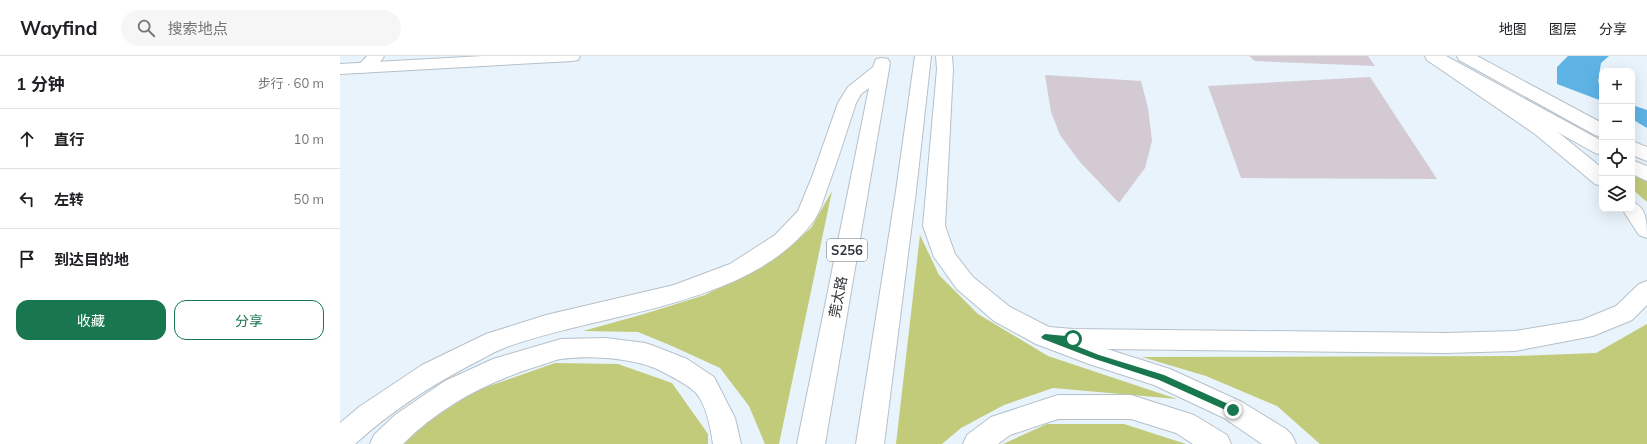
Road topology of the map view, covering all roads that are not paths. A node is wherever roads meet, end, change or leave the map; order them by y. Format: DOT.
graph roads {
  1 [pos="572,56"];
  2 [pos="924,56"];
  3 [pos="944,56"];
  4 [pos="1434,56"];
  5 [pos="1465,56"];
  6 [pos="340,59"];
  7 [pos="376,59"];
  8 [pos="882,63"];
  9 [pos="340,69"];
  10 [pos="1599,129"];
  11 [pos="1599,147"];
  12 [pos="1635,149"];
  13 [pos="1647,155"];
  14 [pos="1635,168"];
  15 [pos="1647,174"];
  16 [pos="1599,176"];
  17 [pos="1634,212"];
  18 [pos="1647,230"];
  19 [pos="1647,290"];
  20 [pos="1045,337"];
  21 [pos="340,440"];
  22 [pos="384,444"];
  23 [pos="727,444"];
  24 [pos="811,444"];
  25 [pos="870,444"];
  26 [pos="977,444"];
  27 [pos="1217,444"];
  28 [pos="1282,444"];
  1 -- 7 [label="main road"];
  2 -- 25 [label="main road"];
  3 -- 20 [label="main road"];
  4 -- 11 [label="main road"];
  4 -- 16 [label="main road"];
  5 -- 10 [label="main road"];
  6 -- 7 [label="main road"];
  7 -- 9 [label="main road"];
  8 -- 21 [label="main road"];
  8 -- 24 [label="main road, 莞太路 / S256"];
  12 -- 13 [label="main road"];
  14 -- 15 [label="main road"];
  17 -- 18 [label="main road"];
  19 -- 20 [label="main road"];
  20 -- 28 [label="main road"];
  22 -- 23 [label="main road"];
  26 -- 27 [label="main road"];
}
